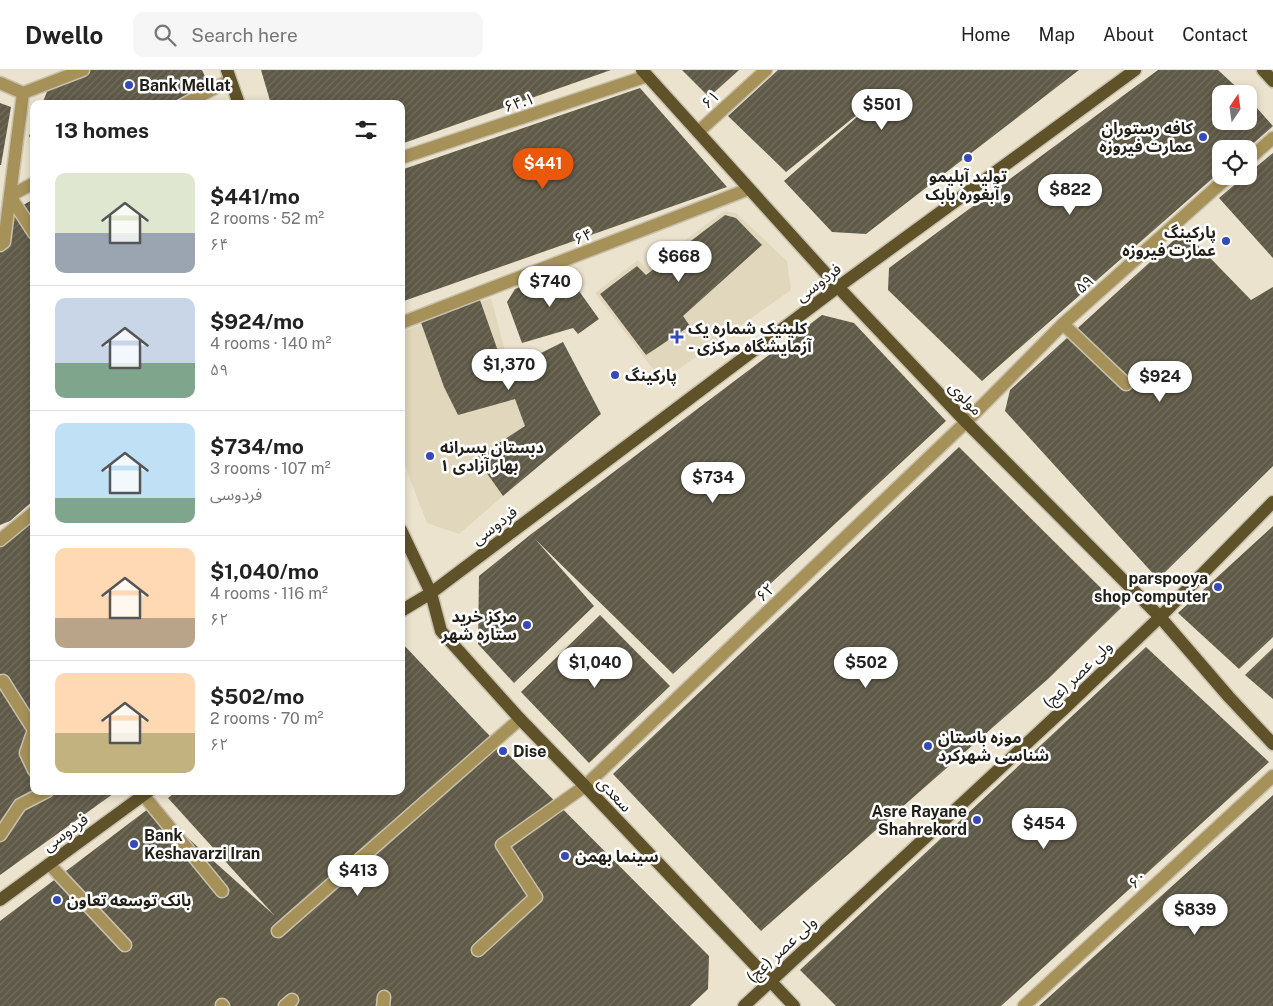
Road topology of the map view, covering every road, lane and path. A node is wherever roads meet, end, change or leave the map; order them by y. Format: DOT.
graph roads {
  1 [pos="84,70"];
  2 [pos="766,70"];
  3 [pos="1135,70"];
  4 [pos="1263,70"];
  5 [pos="645,73"];
  6 [pos="229,75"];
  7 [pos="1273,81"];
  8 [pos="0,83"];
  9 [pos="24,93"];
  10 [pos="191,100"];
  11 [pos="238,100"];
  12 [pos="698,132"];
  13 [pos="1273,138"];
  14 [pos="1257,152"];
  15 [pos="405,157"];
  16 [pos="30,185"];
  17 [pos="1220,185"];
  18 [pos="749,189"];
  19 [pos="10,196"];
  20 [pos="30,227"];
  21 [pos="0,245"];
  22 [pos="838,287"];
  23 [pos="405,321"];
  24 [pos="1063,324"];
  25 [pos="1126,384"];
  26 [pos="966,422"];
  27 [pos="1273,502"];
  28 [pos="30,515"];
  29 [pos="405,539"];
  30 [pos="0,540"];
  31 [pos="430,593"];
  32 [pos="405,609"];
  33 [pos="1160,617"];
  34 [pos="3,681"];
  35 [pos="520,720"];
  36 [pos="30,724"];
  37 [pos="30,742"];
  38 [pos="1273,744"];
  39 [pos="30,762"];
  40 [pos="1273,776"];
  41 [pos="585,786"];
  42 [pos="39,795"];
  43 [pos="141,795"];
  44 [pos="146,795"];
  45 [pos="2,829"];
  46 [pos="49,864"];
  47 [pos="222,891"];
  48 [pos="0,900"];
  49 [pos="278,931"];
  50 [pos="125,945"];
  51 [pos="478,950"];
  52 [pos="770,981"];
  53 [pos="744,1006"];
  54 [pos="794,1006"];
  55 [pos="1024,1006"];
  1 -- 9 [label="street"];
  2 -- 12 [label="street, ۶۱"];
  3 -- 22 [label="main road, فردوسی"];
  4 -- 7 [label="main road"];
  5 -- 12 [label="main road, مولوی"];
  5 -- 15 [label="street, ۶۴.۱"];
  6 -- 10 [label="street"];
  6 -- 11 [label="main road"];
  8 -- 9 [label="street"];
  9 -- 19 [label="street"];
  12 -- 18 [label="main road, مولوی"];
  13 -- 14 [label="street"];
  16 -- 19 [label="street"];
  17 -- 24 [label="street, ۵۹"];
  18 -- 22 [label="main road, مولوی"];
  18 -- 23 [label="street, ۶۴"];
  19 -- 20 [label="street"];
  19 -- 21 [label="street"];
  22 -- 26 [label="main road, مولوی"];
  22 -- 31 [label="main road, فردوسی"];
  24 -- 25 [label="street"];
  24 -- 26 [label="street, ۵۹"];
  26 -- 33 [label="main road, مولوی"];
  26 -- 41 [label="street, ۶۲"];
  27 -- 33 [label="main road, ولی عصر (عج)"];
  28 -- 30 [label="street"];
  29 -- 31 [label="main road, سعدی"];
  31 -- 32 [label="main road, فردوسی"];
  31 -- 35 [label="main road, سعدی"];
  33 -- 38 [label="main road, مولوی"];
  33 -- 52 [label="main road, ولی عصر (عج)"];
  34 -- 36 [label="street"];
  35 -- 41 [label="main road, سعدی"];
  35 -- 49 [label="street"];
  37 -- 39 [label="street"];
  40 -- 55 [label="street, ۶۰"];
  41 -- 51 [label="street, ۶۲"];
  41 -- 52 [label="main road, سعدی"];
  42 -- 45 [label="street"];
  43 -- 46 [label="main road, فردوسی"];
  44 -- 47 [label="street"];
  46 -- 48 [label="main road, فردوسی"];
  46 -- 50 [label="street"];
  52 -- 53 [label="main road, ولی عصر (عج)"];
  52 -- 54 [label="main road, سعدی"];
}
